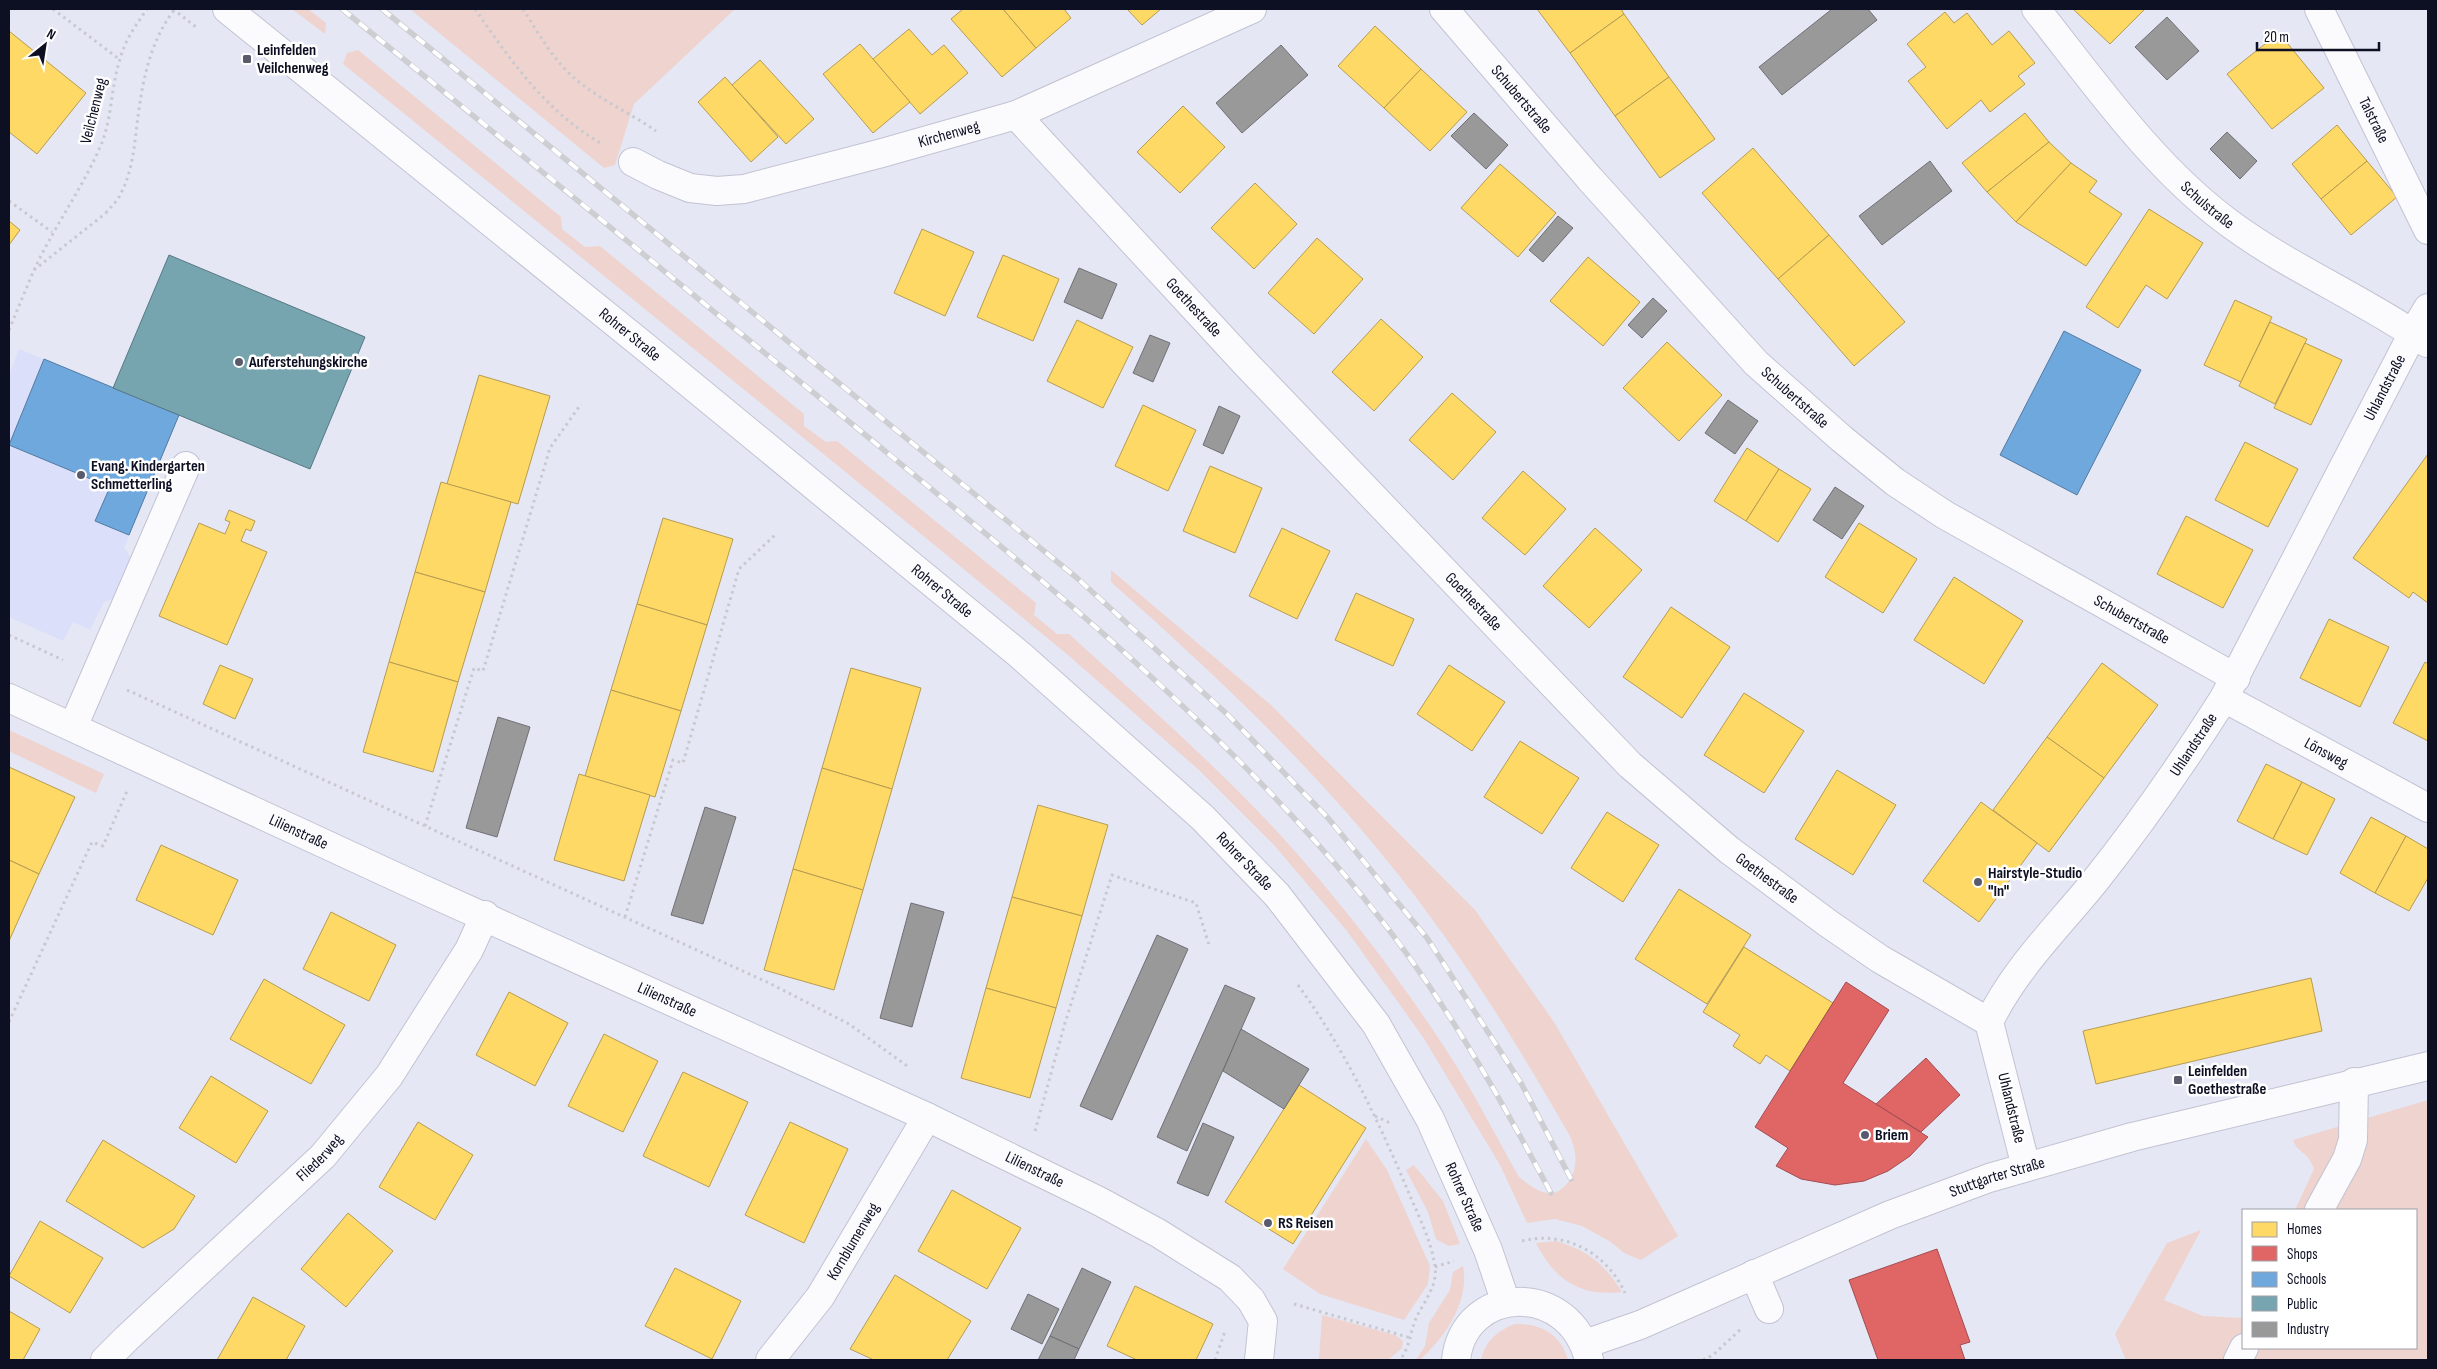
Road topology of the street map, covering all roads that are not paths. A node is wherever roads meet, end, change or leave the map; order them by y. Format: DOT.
graph roads {
  1 [pos="227,9"];
  2 [pos="1252,9"];
  3 [pos="1444,9"];
  4 [pos="2036,9"];
  5 [pos="2318,9"];
  6 [pos="1016,114"];
  7 [pos="633,162"];
  8 [pos="2428,230"];
  9 [pos="2428,308"];
  10 [pos="2421,338"];
  11 [pos="186,466"];
  12 [pos="2230,688"];
  13 [pos="9,698"];
  14 [pos="73,727"];
  15 [pos="2428,808"];
  16 [pos="486,915"];
  17 [pos="1989,1022"];
  18 [pos="2428,1066"];
  19 [pos="2354,1082"];
  20 [pos="928,1117"];
  21 [pos="2026,1167"];
  22 [pos="2320,1209"];
  23 [pos="1754,1274"];
  24 [pos="1506,1304"];
  25 [pos="1769,1309"];
  26 [pos="1587,1352"];
  27 [pos="105,1360"];
  28 [pos="770,1360"];
  29 [pos="1259,1360"];
  30 [pos="1456,1360"];
  1 -- 24 [label="street, Rohrer Straße"];
  2 -- 6 [label="street, Kirchenweg"];
  3 -- 12 [label="street, Schubertstraße"];
  4 -- 10 [label="street, Schulstraße"];
  5 -- 8 [label="street, Talstraße"];
  6 -- 7 [label="street, Kirchenweg"];
  6 -- 17 [label="street, Goethestraße"];
  9 -- 10 [label="street, Uhlandstraße"];
  10 -- 12 [label="street, Uhlandstraße"];
  11 -- 14 [label="street"];
  12 -- 15 [label="street, Lönsweg"];
  12 -- 17 [label="street, Uhlandstraße"];
  13 -- 14 [label="street, Lilienstraße"];
  14 -- 16 [label="street, Lilienstraße"];
  16 -- 20 [label="street, Lilienstraße"];
  16 -- 27 [label="street, Fliederweg"];
  17 -- 21 [label="street, Uhlandstraße"];
  18 -- 19 [label="street, Stuttgarter Straße"];
  19 -- 21 [label="street, Stuttgarter Straße"];
  19 -- 22 [label="street"];
  20 -- 28 [label="street, Kornblumenweg"];
  20 -- 29 [label="street, Lilienstraße"];
  21 -- 23 [label="street, Stuttgarter Straße"];
  23 -- 25 [label="street"];
  23 -- 26 [label="street, Stuttgarter Straße"];
  24 -- 26 [label="street, Stuttgarter Straße"];
  24 -- 30 [label="street, Stuttgarter Straße"];
}
